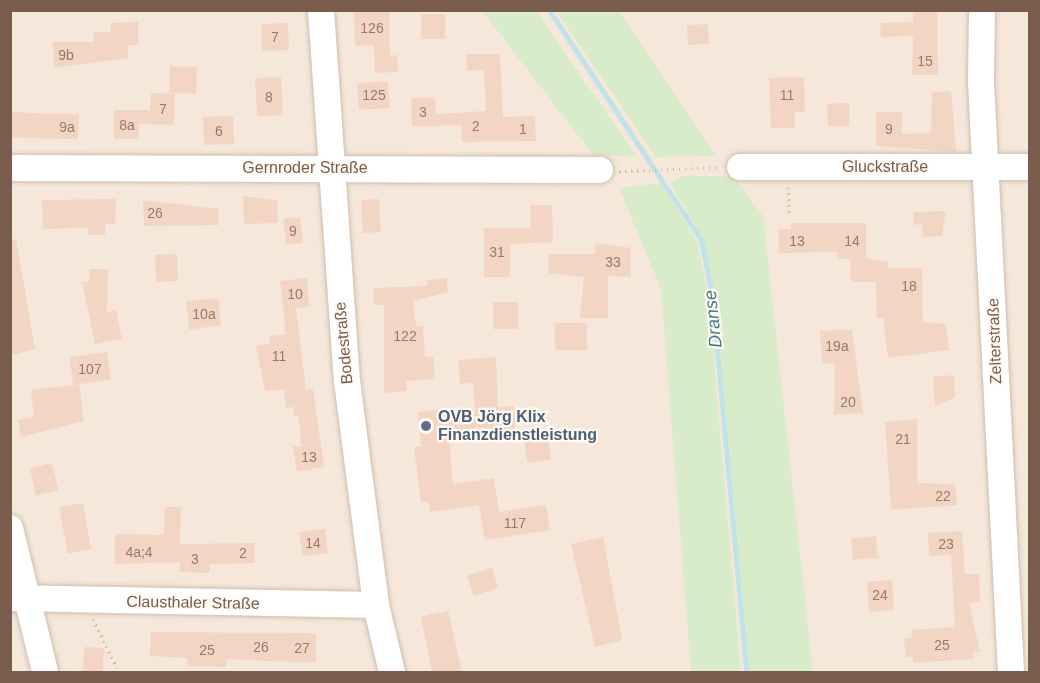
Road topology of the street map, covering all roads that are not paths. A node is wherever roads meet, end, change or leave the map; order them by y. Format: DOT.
graph roads {
  1 [pos="321,10"];
  2 [pos="982,10"];
  3 [pos="740,167"];
  4 [pos="986,167"];
  5 [pos="1029,167"];
  6 [pos="10,168"];
  7 [pos="330,168"];
  8 [pos="600,170"];
  9 [pos="10,528"];
  10 [pos="19,598"];
  11 [pos="376,605"];
  12 [pos="1017,669"];
  13 [pos="45,672"];
  14 [pos="392,672"];
  1 -- 7 [label="street, Bodestraße"];
  2 -- 4 [label="street, Zelterstraße"];
  3 -- 4 [label="street, Gluckstraße"];
  4 -- 5 [label="street, Gluckstraße"];
  4 -- 12 [label="street, Zelterstraße"];
  6 -- 7 [label="street, Gernroder Straße"];
  7 -- 8 [label="street, Gernroder Straße"];
  7 -- 11 [label="street, Bodestraße"];
  9 -- 10 [label="street"];
  10 -- 11 [label="street, Clausthaler Straße"];
  10 -- 13 [label="street"];
  11 -- 14 [label="street, Bodestraße"];
}
